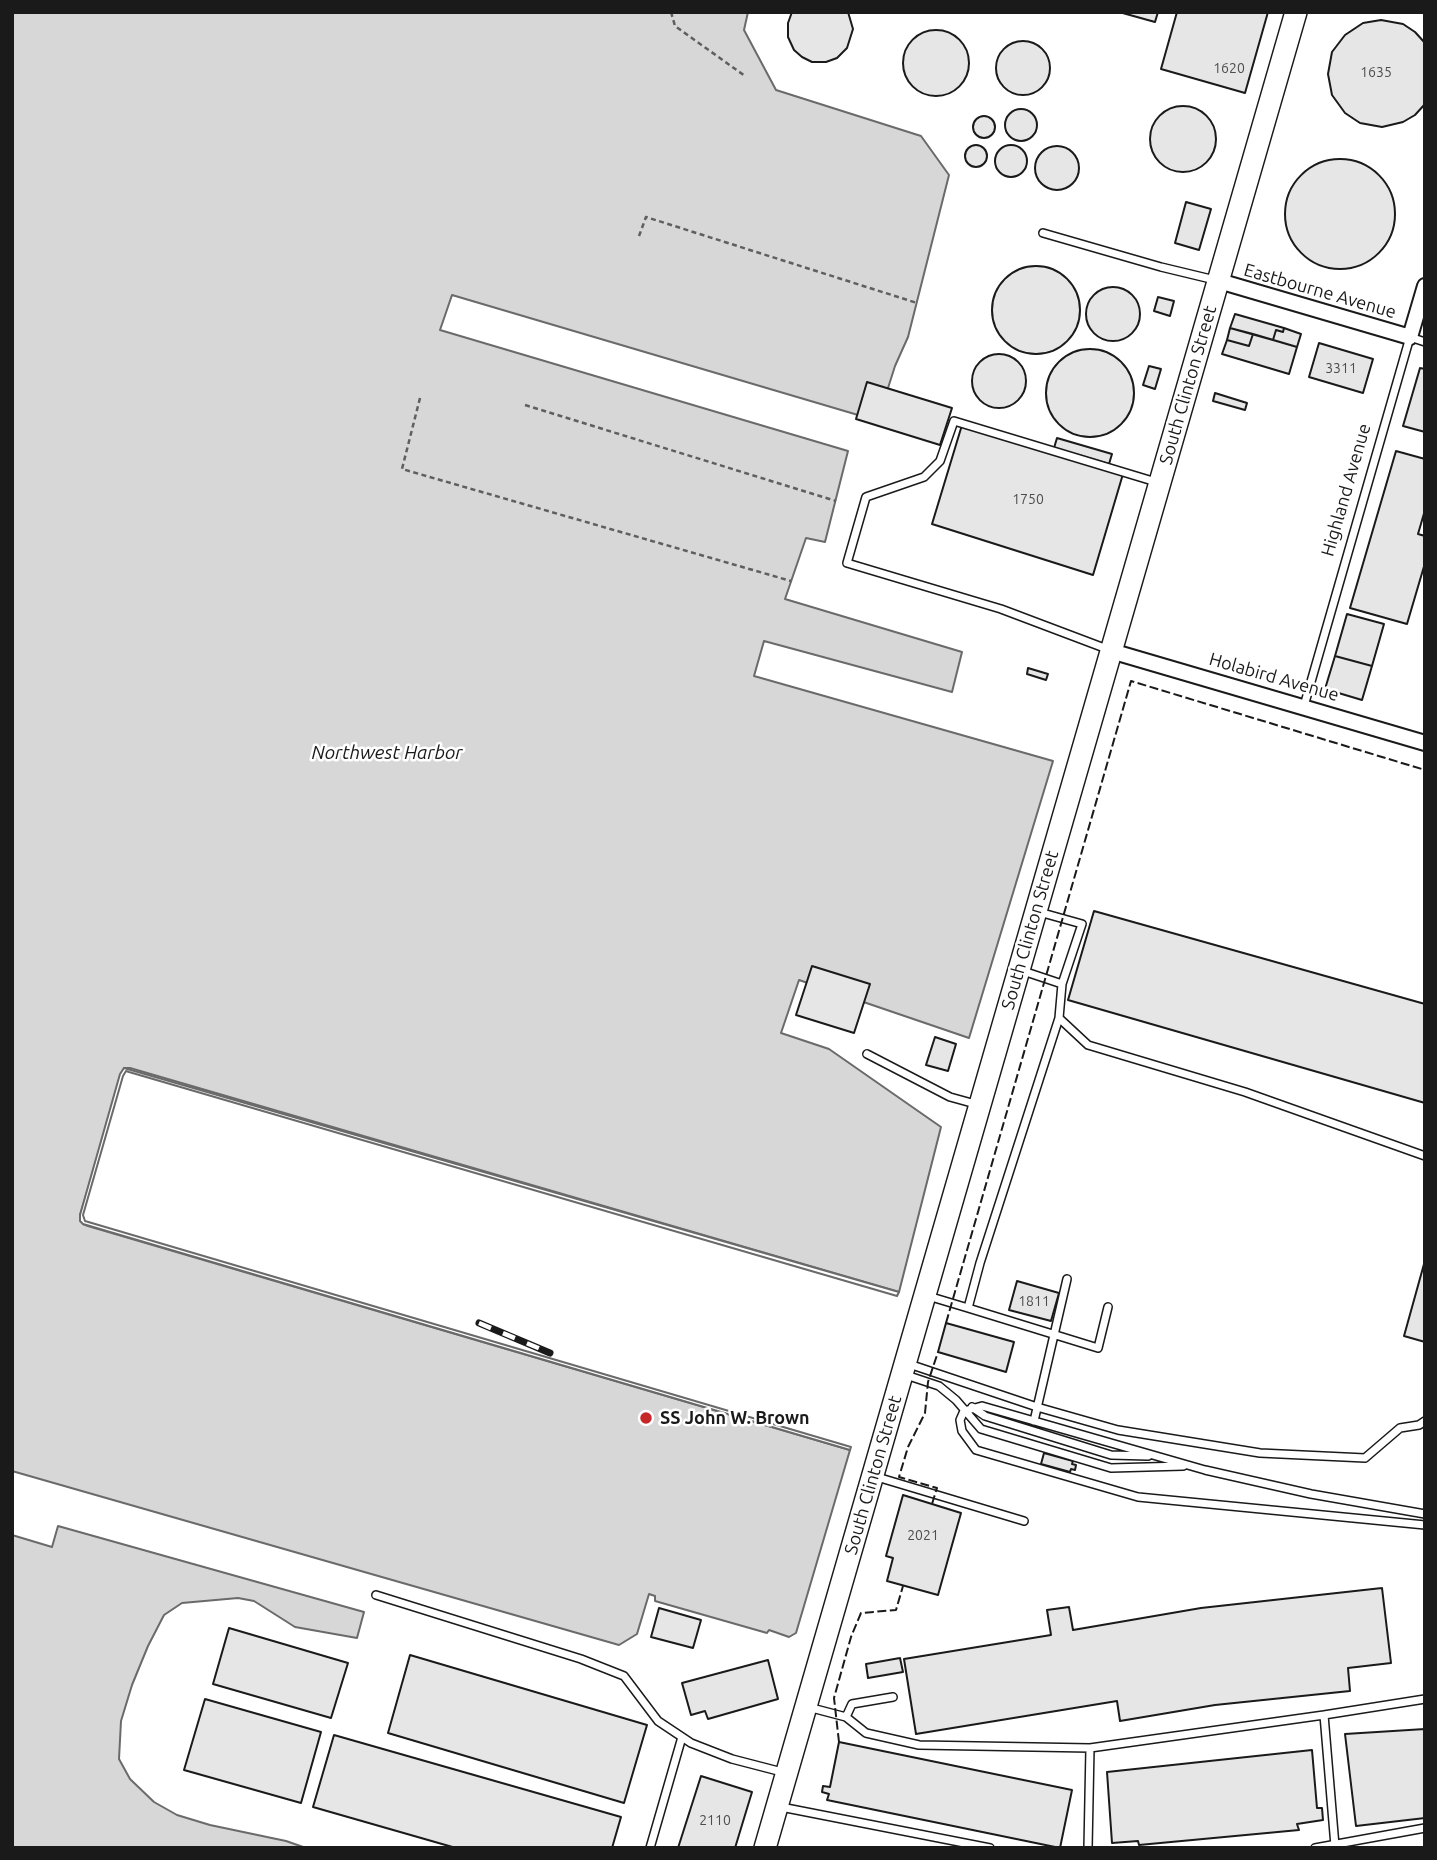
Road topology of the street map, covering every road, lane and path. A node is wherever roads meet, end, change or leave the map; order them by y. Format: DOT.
graph roads {
  1 [pos="671,12"];
  2 [pos="1296,12"];
  3 [pos="745,76"];
  4 [pos="1043,233"];
  5 [pos="639,236"];
  6 [pos="1219,281"];
  7 [pos="1425,286"];
  8 [pos="917,303"];
  9 [pos="1410,337"];
  10 [pos="1425,342"];
  11 [pos="420,398"];
  12 [pos="525,405"];
  13 [pos="1160,483"];
  14 [pos="836,501"];
  15 [pos="791,582"];
  16 [pos="1111,651"];
  17 [pos="1304,706"];
  18 [pos="1425,743"];
  19 [pos="1036,910"];
  20 [pos="1019,970"];
  21 [pos="1062,984"];
  22 [pos="1059,1018"];
  23 [pos="867,1054"];
  24 [pos="980,1105"];
  25 [pos="1425,1156"];
  26 [pos="1067,1279"];
  27 [pos="925,1294"];
  28 [pos="1108,1307"];
  29 [pos="968,1308"];
  30 [pos="1055,1335"];
  31 [pos="903,1368"];
  32 [pos="972,1407"];
  33 [pos="1037,1407"];
  34 [pos="964,1411"];
  35 [pos="1034,1421"];
  36 [pos="1425,1421"];
  37 [pos="1158,1457"];
  38 [pos="1192,1466"];
  39 [pos="873,1476"];
  40 [pos="1425,1514"];
  41 [pos="1024,1521"];
  42 [pos="1425,1525"];
  43 [pos="376,1595"];
  44 [pos="893,1697"];
  45 [pos="1425,1699"];
  46 [pos="806,1706"];
  47 [pos="1324,1715"];
  48 [pos="846,1717"];
  49 [pos="682,1737"];
  50 [pos="1090,1748"];
  51 [pos="786,1773"];
  52 [pos="777,1806"];
  53 [pos="1425,1828"];
  54 [pos="1335,1846"];
  55 [pos="974,1847"];
  56 [pos="650,1848"];
  57 [pos="765,1848"];
  58 [pos="990,1848"];
  59 [pos="1088,1848"];
  60 [pos="1315,1848"];
  1 -- 3 [label="path"];
  2 -- 6 [label="main road, South Clinton Street"];
  4 -- 6 [label="lane"];
  5 -- 8 [label="path"];
  6 -- 9 [label="street, Eastbourne Avenue"];
  6 -- 13 [label="main road, South Clinton Street"];
  7 -- 9 [label="street, Highland Avenue"];
  9 -- 10 [label="lane"];
  9 -- 17 [label="lane, Highland Avenue"];
  11 -- 15 [label="path"];
  12 -- 14 [label="path"];
  13 -- 16 [label="main road, South Clinton Street"];
  13 -- 16 [label="lane"];
  16 -- 17 [label="street, Holabird Avenue"];
  16 -- 19 [label="main road, South Clinton Street"];
  17 -- 18 [label="street, Holabird Avenue"];
  19 -- 20 [label="main road, South Clinton Street"];
  19 -- 21 [label="lane"];
  20 -- 21 [label="lane"];
  20 -- 24 [label="main road, South Clinton Street"];
  21 -- 22 [label="lane"];
  22 -- 25 [label="lane"];
  22 -- 29 [label="lane"];
  23 -- 24 [label="lane"];
  24 -- 27 [label="main road, South Clinton Street"];
  26 -- 30 [label="lane"];
  27 -- 29 [label="lane"];
  27 -- 31 [label="main road, South Clinton Street"];
  28 -- 30 [label="lane"];
  29 -- 30 [label="lane"];
  30 -- 33 [label="lane"];
  31 -- 33 [label="lane"];
  31 -- 34 [label="lane"];
  31 -- 39 [label="main road, South Clinton Street"];
  32 -- 34 [label="lane"];
  32 -- 35 [label="lane"];
  32 -- 37 [label="lane"];
  33 -- 35 [label="lane"];
  33 -- 36 [label="lane"];
  34 -- 38 [label="lane"];
  34 -- 42 [label="lane"];
  35 -- 37 [label="lane"];
  37 -- 38 [label="lane"];
  38 -- 40 [label="lane"];
  39 -- 41 [label="lane"];
  39 -- 46 [label="main road, South Clinton Street"];
  43 -- 49 [label="lane"];
  44 -- 48 [label="lane"];
  45 -- 47 [label="lane"];
  46 -- 48 [label="lane"];
  46 -- 51 [label="main road, South Clinton Street"];
  47 -- 50 [label="lane"];
  47 -- 54 [label="lane"];
  48 -- 50 [label="lane"];
  49 -- 51 [label="lane"];
  49 -- 56 [label="lane"];
  50 -- 59 [label="lane"];
  51 -- 52 [label="main road, South Clinton Street"];
  52 -- 55 [label="lane"];
  52 -- 57 [label="main road, South Clinton Street"];
  53 -- 54 [label="lane"];
  54 -- 60 [label="lane"];
  55 -- 58 [label="lane"];
}
